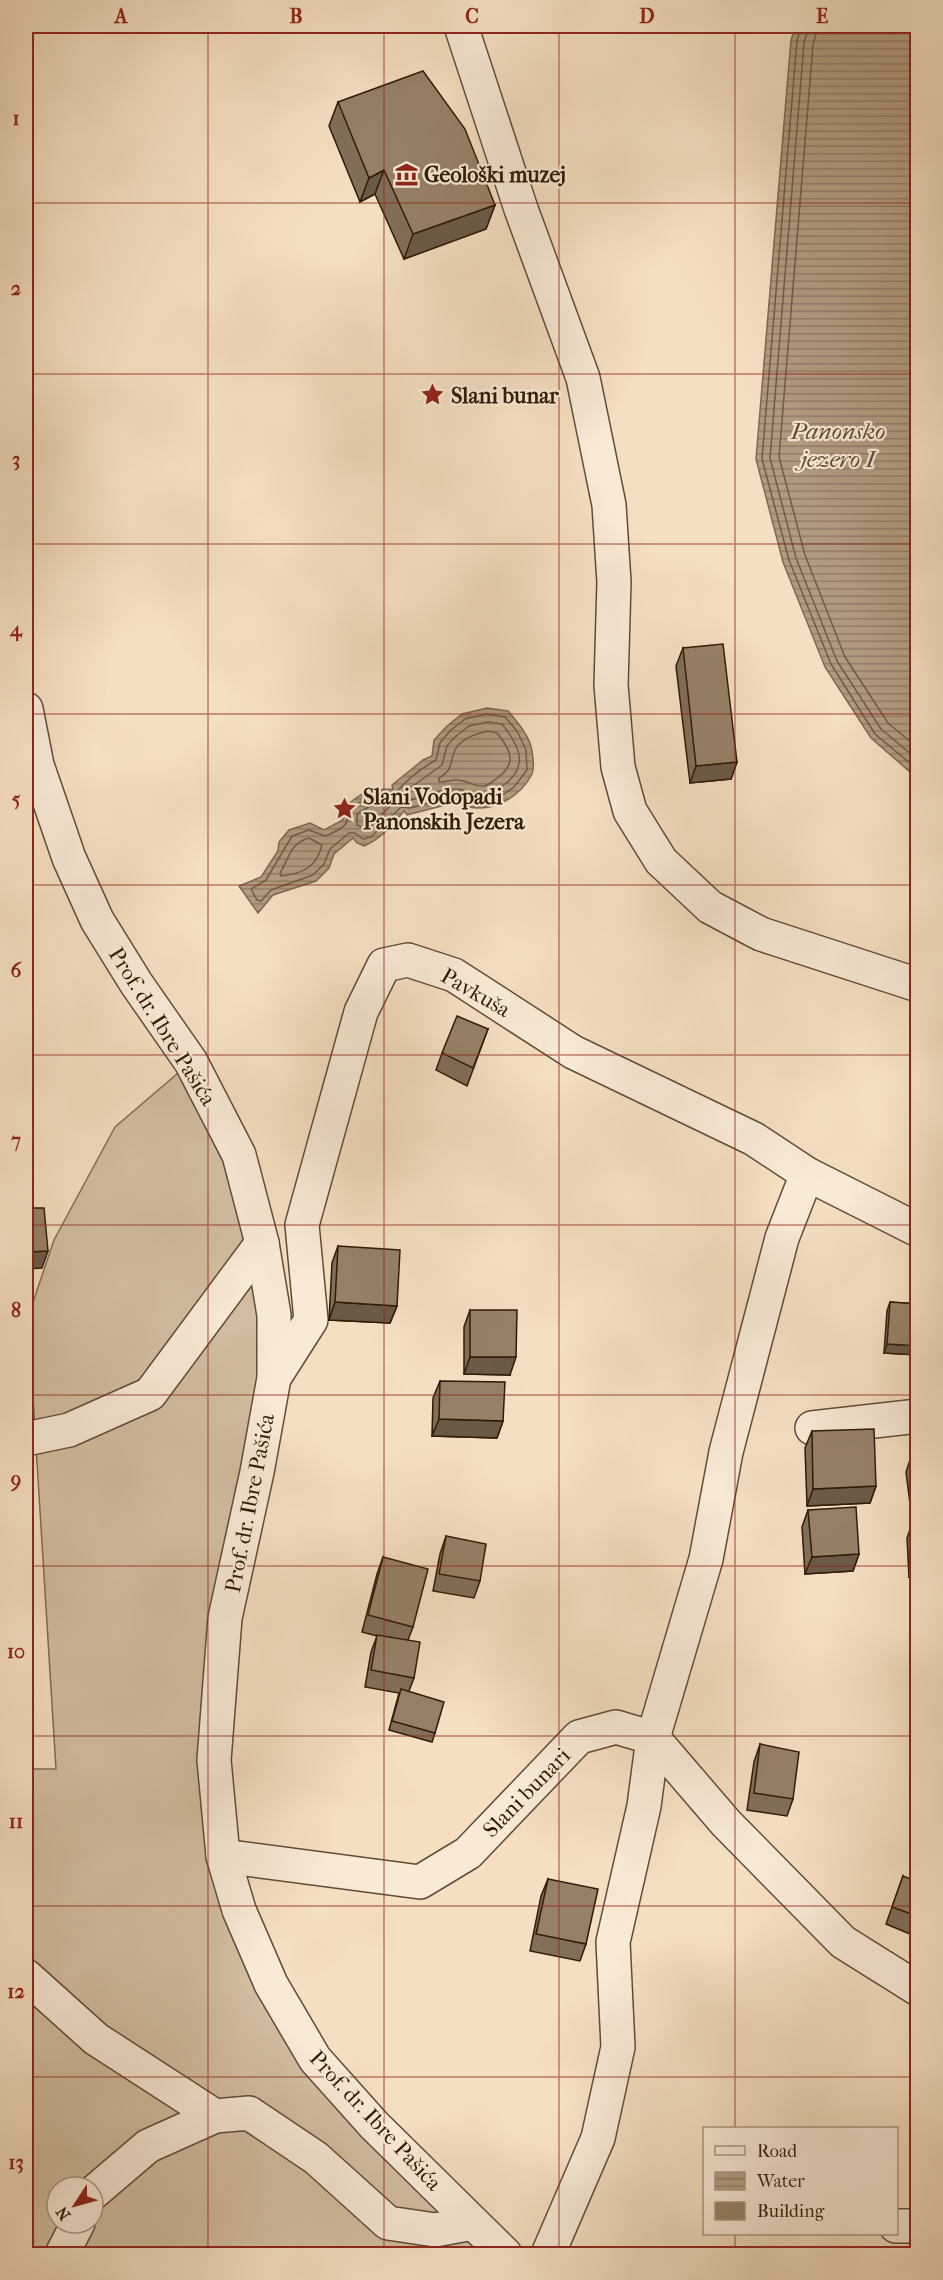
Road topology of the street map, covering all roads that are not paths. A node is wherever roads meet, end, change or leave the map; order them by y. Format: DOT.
graph roads {
  1 [pos="461,26"];
  2 [pos="26,709"];
  3 [pos="918,985"];
  4 [pos="807,1174"];
  5 [pos="918,1230"];
  6 [pos="262,1243"];
  7 [pos="274,1378"];
  8 [pos="918,1416"];
  9 [pos="812,1428"];
  10 [pos="26,1438"];
  11 [pos="653,1738"];
  12 [pos="222,1856"];
  13 [pos="26,1976"];
  14 [pos="918,1989"];
  15 [pos="215,2116"];
  16 [pos="105,2183"];
  17 [pos="473,2223"];
  18 [pos="898,2226"];
  19 [pos="918,2226"];
  20 [pos="72,2235"];
  21 [pos="62,2254"];
  22 [pos="505,2254"];
  23 [pos="549,2254"];
  1 -- 3 [label="street"];
  2 -- 6 [label="street, Prof. dr. Ibre Pašića"];
  4 -- 5 [label="street, Pavkuša"];
  4 -- 7 [label="street, Pavkuša"];
  4 -- 11 [label="street"];
  6 -- 7 [label="street, Prof. dr. Ibre Pašića"];
  6 -- 10 [label="street"];
  7 -- 12 [label="street, Prof. dr. Ibre Pašića"];
  8 -- 9 [label="street"];
  11 -- 12 [label="street, Slani bunari"];
  11 -- 14 [label="street"];
  11 -- 23 [label="street"];
  12 -- 17 [label="street, Prof. dr. Ibre Pašića"];
  13 -- 15 [label="street"];
  15 -- 16 [label="street"];
  15 -- 17 [label="street"];
  17 -- 22 [label="street, Prof. dr. Ibre Pašića"];
  18 -- 19 [label="street"];
  20 -- 21 [label="street"];
}
